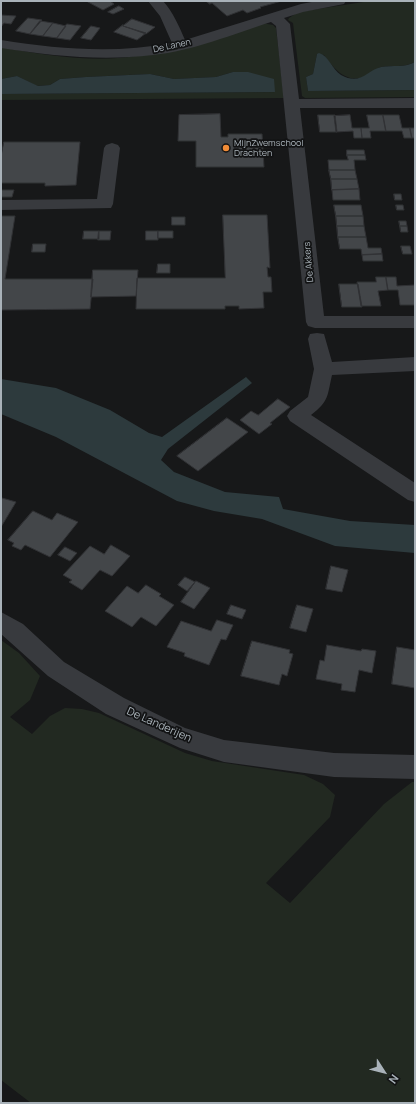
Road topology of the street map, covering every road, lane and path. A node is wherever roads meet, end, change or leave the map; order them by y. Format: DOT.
graph roads {
  1 [pos="155,1"];
  2 [pos="339,1"];
  3 [pos="272,16"];
  4 [pos="1,44"];
  5 [pos="180,46"];
  6 [pos="415,103"];
  7 [pos="293,104"];
  8 [pos="112,148"];
  9 [pos="1,205"];
  10 [pos="415,322"];
  11 [pos="317,339"];
  12 [pos="415,364"];
  13 [pos="324,369"];
  14 [pos="415,494"];
  15 [pos="1,622"];
  16 [pos="415,767"];
  1 -- 5 [label="street"];
  2 -- 3 [label="street, De Lanen"];
  3 -- 5 [label="street, De Lanen"];
  3 -- 7 [label="street, De Akkers"];
  4 -- 5 [label="street, De Lanen"];
  6 -- 7 [label="street"];
  7 -- 10 [label="street, De Akkers"];
  8 -- 9 [label="street"];
  11 -- 13 [label="street"];
  12 -- 13 [label="street"];
  13 -- 14 [label="street"];
  15 -- 16 [label="street, De Landerijen"];
}
